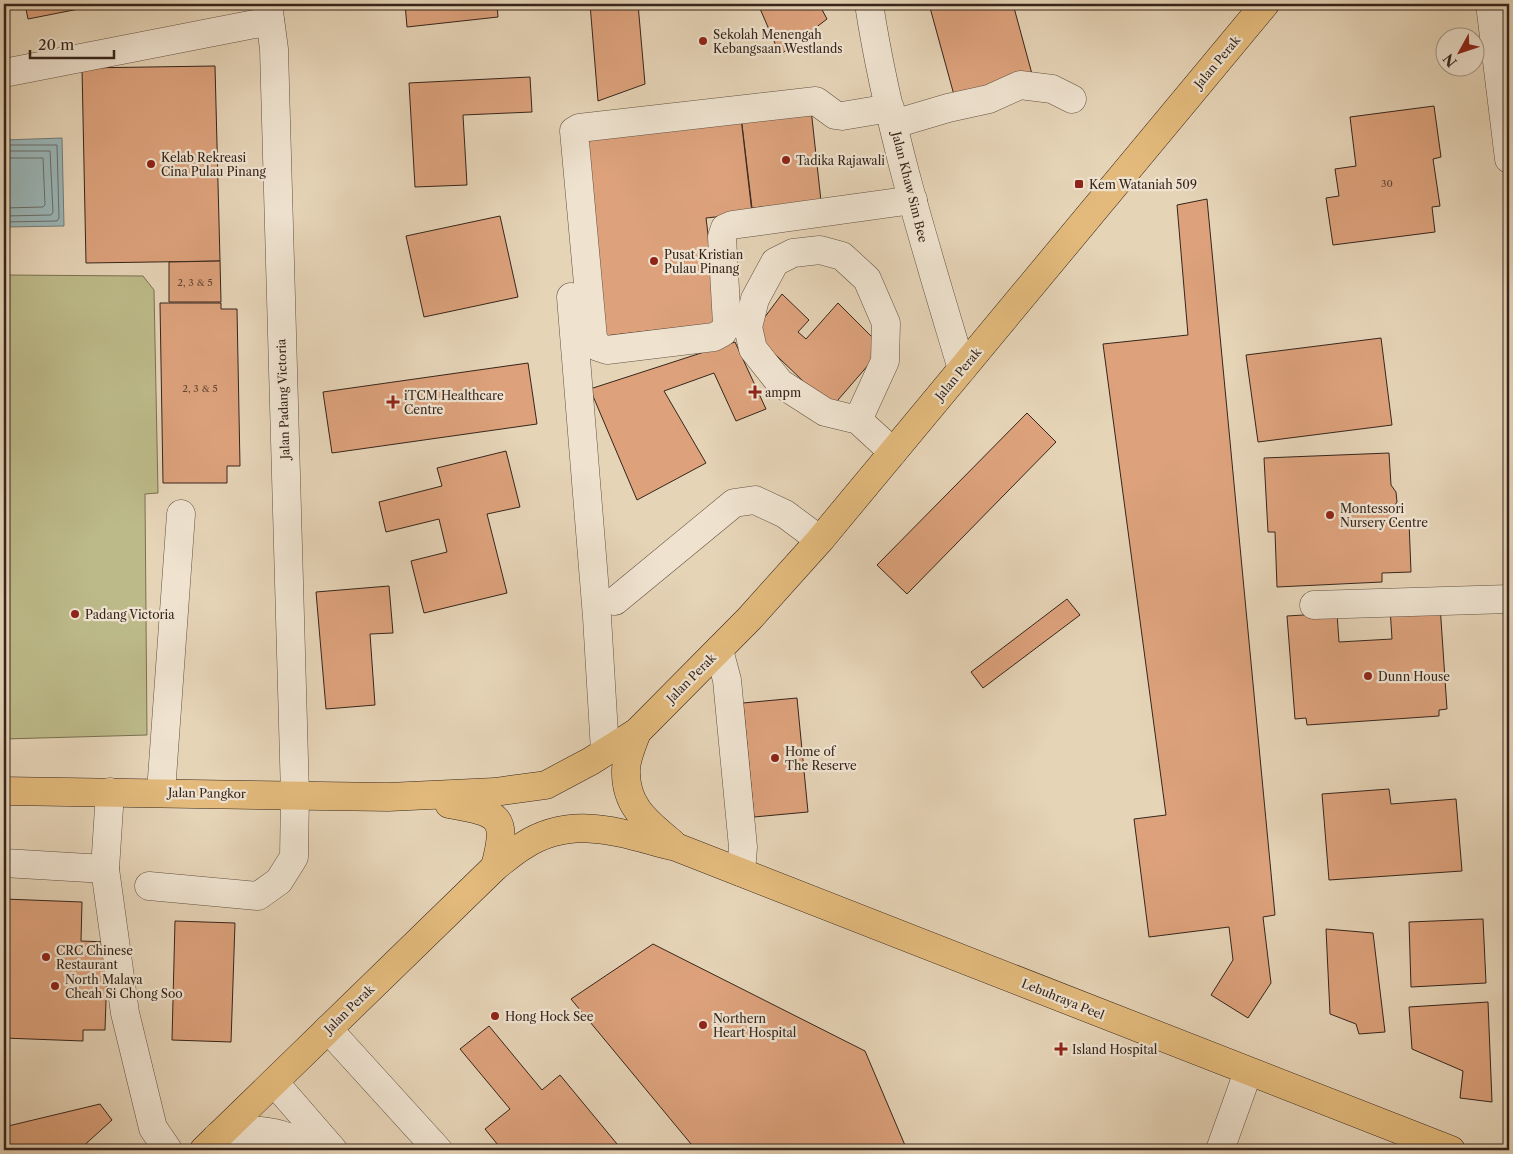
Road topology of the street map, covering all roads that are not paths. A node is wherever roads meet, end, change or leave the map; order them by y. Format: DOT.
graph roads {
  1 [pos="869,4"];
  2 [pos="1265,4"];
  3 [pos="1490,4"];
  4 [pos="269,12"];
  5 [pos="4,74"];
  6 [pos="1072,99"];
  7 [pos="892,116"];
  8 [pos="562,140"];
  9 [pos="1509,159"];
  10 [pos="913,200"];
  11 [pos="962,369"];
  12 [pos="858,420"];
  13 [pos="892,452"];
  14 [pos="181,514"];
  15 [pos="820,540"];
  16 [pos="1509,599"];
  17 [pos="615,601"];
  18 [pos="1314,605"];
  19 [pos="719,650"];
  20 [pos="637,732"];
  21 [pos="605,751"];
  22 [pos="4,791"];
  23 [pos="110,792"];
  24 [pos="162,792"];
  25 [pos="294,795"];
  26 [pos="411,796"];
  27 [pos="676,847"];
  28 [pos="4,863"];
  29 [pos="495,867"];
  30 [pos="105,869"];
  31 [pos="741,872"];
  32 [pos="150,886"];
  33 [pos="328,1029"];
  34 [pos="1248,1072"];
  35 [pos="274,1082"];
  36 [pos="211,1144"];
  37 [pos="168,1150"];
  38 [pos="326,1150"];
  39 [pos="333,1150"];
  40 [pos="438,1150"];
  41 [pos="1220,1150"];
  42 [pos="1451,1150"];
  1 -- 7 [label="street, Jalan Khaw Sim Bee"];
  2 -- 11 [label="main road, Jalan Perak"];
  3 -- 9 [label="street"];
  4 -- 5 [label="street"];
  4 -- 25 [label="street, Jalan Padang Victoria"];
  6 -- 7 [label="street"];
  7 -- 10 [label="street, Jalan Khaw Sim Bee"];
  7 -- 10 [label="street"];
  8 -- 21 [label="street"];
  10 -- 11 [label="street, Jalan Khaw Sim Bee"];
  11 -- 13 [label="main road, Jalan Perak"];
  12 -- 12 [label="street"];
  12 -- 13 [label="street"];
  13 -- 15 [label="main road, Jalan Perak"];
  14 -- 24 [label="street"];
  15 -- 17 [label="street"];
  15 -- 19 [label="main road, Jalan Perak"];
  16 -- 18 [label="street"];
  19 -- 20 [label="main road, Jalan Perak"];
  19 -- 31 [label="street"];
  20 -- 21 [label="main road, Jalan Pangkor"];
  20 -- 27 [label="main road, Lebuhraya Peel"];
  21 -- 26 [label="main road, Jalan Pangkor"];
  22 -- 23 [label="main road, Jalan Pangkor"];
  23 -- 24 [label="main road, Jalan Pangkor"];
  23 -- 30 [label="street"];
  24 -- 25 [label="main road, Jalan Pangkor"];
  25 -- 26 [label="main road, Jalan Pangkor"];
  25 -- 32 [label="street, Jalan Padang Victoria"];
  26 -- 29 [label="main road, Jalan Pangkor"];
  27 -- 29 [label="main road, Lebuhraya Peel"];
  27 -- 31 [label="main road, Lebuhraya Peel"];
  28 -- 30 [label="street"];
  29 -- 33 [label="main road, Jalan Perak"];
  30 -- 37 [label="street"];
  31 -- 34 [label="main road, Lebuhraya Peel"];
  33 -- 35 [label="main road, Jalan Perak"];
  33 -- 40 [label="street"];
  34 -- 41 [label="street"];
  34 -- 42 [label="main road, Lebuhraya Peel"];
  35 -- 36 [label="main road, Jalan Perak"];
  35 -- 39 [label="street"];
  36 -- 38 [label="street"];
}
